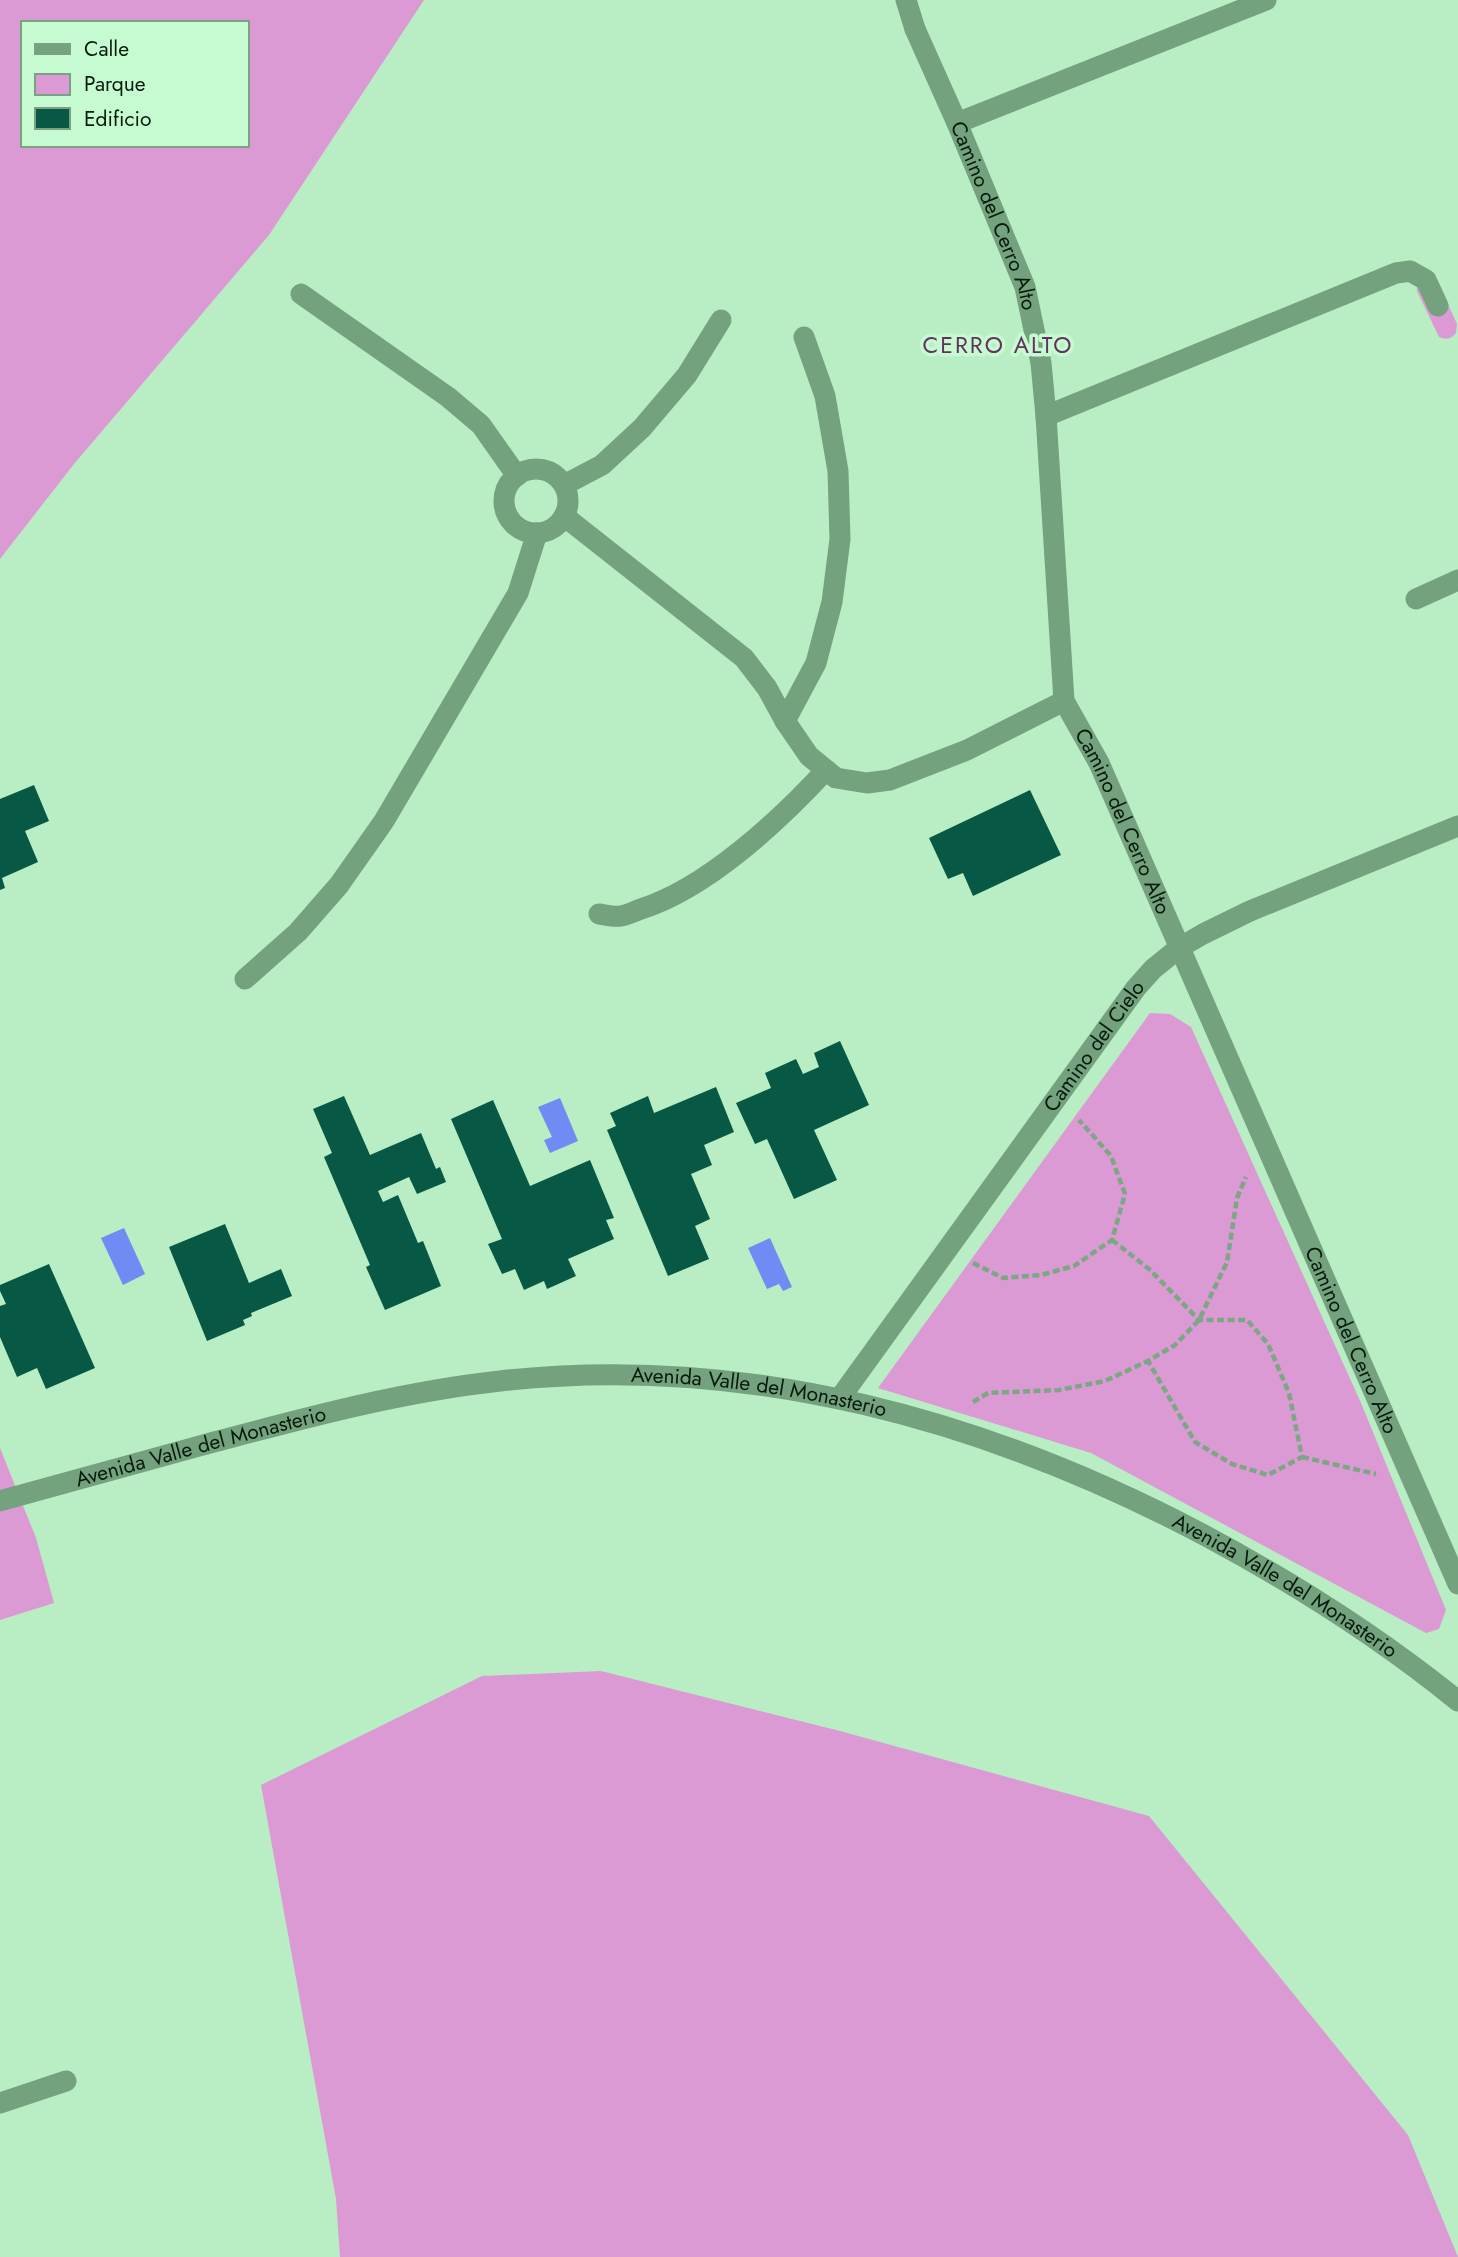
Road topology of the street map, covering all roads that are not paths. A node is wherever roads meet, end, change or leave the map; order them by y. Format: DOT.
graph roads {
  1 [pos="906,0"];
  2 [pos="1266,0"];
  3 [pos="957,123"];
  4 [pos="301,294"];
  5 [pos="1438,306"];
  6 [pos="721,320"];
  7 [pos="804,337"];
  8 [pos="1046,416"];
  9 [pos="517,476"];
  10 [pos="564,485"];
  11 [pos="564,516"];
  12 [pos="537,533"];
  13 [pos="1457,583"];
  14 [pos="1416,599"];
  15 [pos="1064,701"];
  16 [pos="785,721"];
  17 [pos="826,770"];
  18 [pos="1458,826"];
  19 [pos="599,914"];
  20 [pos="1179,948"];
  21 [pos="245,979"];
  22 [pos="840,1398"];
  23 [pos="0,1501"];
  24 [pos="1458,1584"];
  25 [pos="1458,1701"];
  26 [pos="65,2081"];
  27 [pos="0,2103"];
  1 -- 3 [label="street, Camino del Cerro Alto"];
  2 -- 3 [label="street"];
  3 -- 8 [label="street, Camino del Cerro Alto"];
  4 -- 9 [label="street"];
  5 -- 8 [label="street"];
  6 -- 10 [label="street"];
  7 -- 16 [label="street"];
  8 -- 15 [label="street, Camino del Cerro Alto"];
  9 -- 10 [label="street"];
  9 -- 12 [label="street"];
  10 -- 11 [label="street"];
  11 -- 12 [label="street"];
  11 -- 16 [label="street"];
  12 -- 21 [label="street"];
  13 -- 14 [label="street"];
  15 -- 17 [label="street"];
  15 -- 20 [label="street, Camino del Cerro Alto"];
  16 -- 17 [label="street"];
  17 -- 19 [label="street"];
  18 -- 20 [label="street, Camino del Cielo"];
  20 -- 22 [label="street, Camino del Cielo"];
  20 -- 24 [label="street, Camino del Cerro Alto"];
  22 -- 23 [label="street, Avenida Valle del Monasterio"];
  22 -- 25 [label="street, Avenida Valle del Monasterio"];
  26 -- 27 [label="street"];
}
